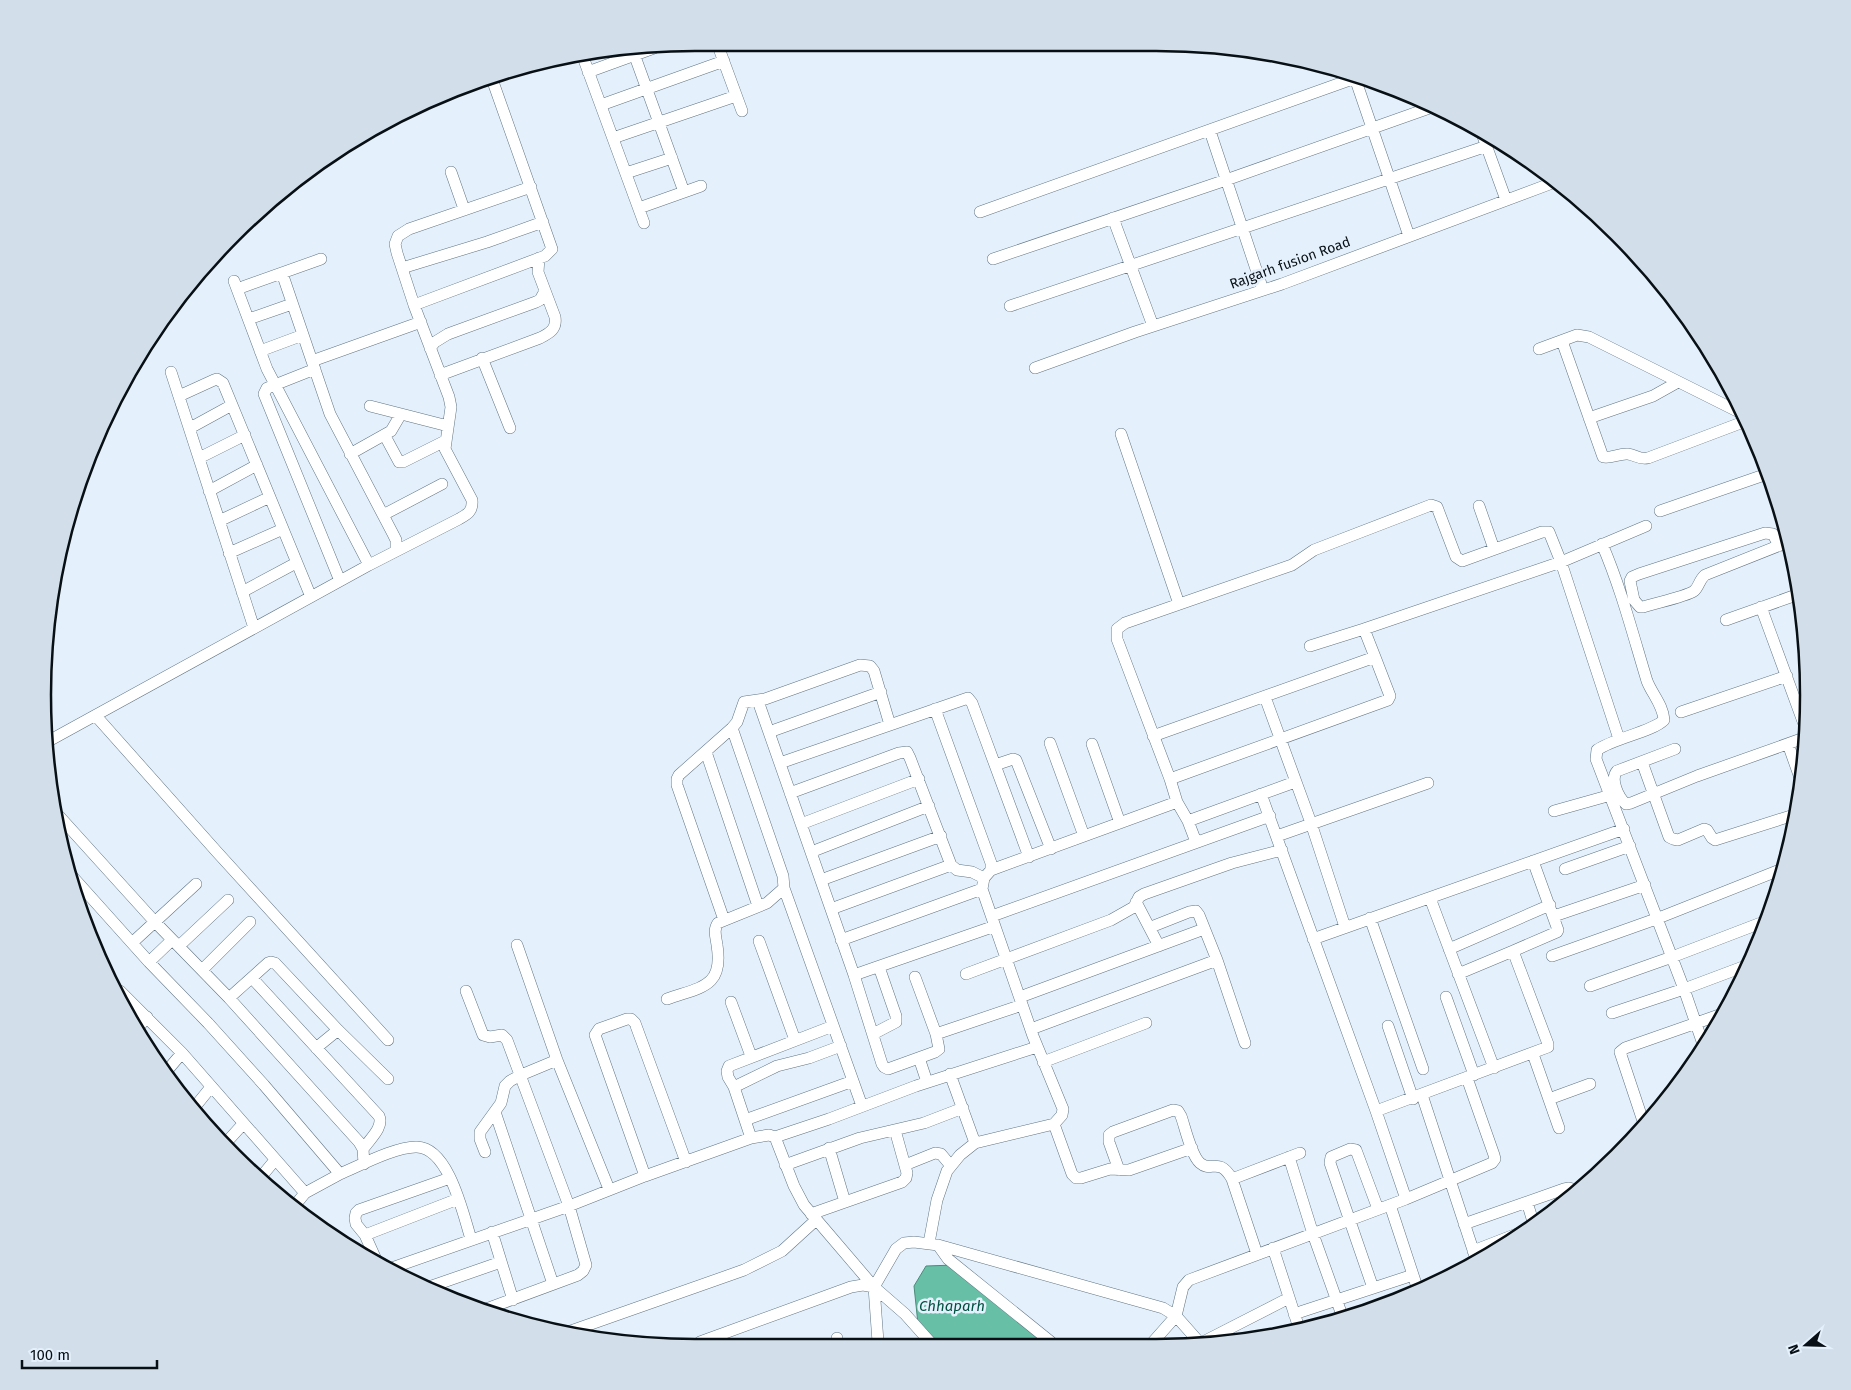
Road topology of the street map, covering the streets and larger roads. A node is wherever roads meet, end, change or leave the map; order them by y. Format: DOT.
graph roads {
  1 [pos="720,51"];
  2 [pos="628,55"];
  3 [pos="635,55"];
  4 [pos="584,61"];
  5 [pos="724,61"];
  6 [pos="588,72"];
  7 [pos="1349,81"];
  8 [pos="494,83"];
  9 [pos="1359,84"];
  10 [pos="647,89"];
  11 [pos="736,96"];
  12 [pos="601,105"];
  13 [pos="1424,110"];
  14 [pos="742,111"];
  15 [pos="659,123"];
  16 [pos="1372,128"];
  17 [pos="1210,131"];
  18 [pos="613,138"];
  19 [pos="1480,139"];
  20 [pos="1486,142"];
  21 [pos="672,158"];
  22 [pos="451,172"];
  23 [pos="626,173"];
  24 [pos="1390,179"];
  25 [pos="1226,180"];
  26 [pos="1548,184"];
  27 [pos="701,186"];
  28 [pos="531,188"];
  29 [pos="684,192"];
  30 [pos="1506,200"];
  31 [pos="639,208"];
  32 [pos="464,209"];
  33 [pos="980,212"];
  34 [pos="1113,218"];
  35 [pos="543,222"];
  36 [pos="644,223"];
  37 [pos="1243,229"];
  38 [pos="1409,236"];
  39 [pos="539,258"];
  40 [pos="321,259"];
  41 [pos="993,259"];
  42 [pos="1131,266"];
  43 [pos="402,268"];
  44 [pos="282,273"];
  45 [pos="1263,290"];
  46 [pos="545,292"];
  47 [pos="292,304"];
  48 [pos="414,305"];
  49 [pos="1010,306"];
  50 [pos="249,319"];
  51 [pos="421,322"];
  52 [pos="1153,326"];
  53 [pos="303,335"];
  54 [pos="1562,341"];
  55 [pos="430,348"];
  56 [pos="1539,349"];
  57 [pos="260,352"];
  58 [pos="482,358"];
  59 [pos="314,365"];
  60 [pos="1035,368"];
  61 [pos="171,372"];
  62 [pos="440,375"];
  63 [pos="1678,382"];
  64 [pos="275,385"];
  65 [pos="179,396"];
  66 [pos="232,405"];
  67 [pos="370,406"];
  68 [pos="1732,408"];
  69 [pos="401,414"];
  70 [pos="1589,418"];
  71 [pos="1739,423"];
  72 [pos="448,426"];
  73 [pos="190,428"];
  74 [pos="510,428"];
  75 [pos="1121,434"];
  76 [pos="244,435"];
  77 [pos="385,436"];
  78 [pos="445,441"];
  79 [pos="350,454"];
  80 [pos="199,458"];
  81 [pos="257,465"];
  82 [pos="1761,476"];
  83 [pos="442,484"];
  84 [pos="209,490"];
  85 [pos="270,497"];
  86 [pos="1479,506"];
  87 [pos="1660,511"];
  88 [pos="383,515"];
  89 [pos="219,520"];
  90 [pos="1646,526"];
  91 [pos="283,529"];
  92 [pos="1781,541"];
  93 [pos="1602,544"];
  94 [pos="1782,545"];
  95 [pos="1494,549"];
  96 [pos="396,551"];
  97 [pos="229,553"];
  98 [pos="296,562"];
  99 [pos="1560,562"];
  100 [pos="369,565"];
  101 [pos="340,581"];
  102 [pos="242,592"];
  103 [pos="1792,596"];
  104 [pos="310,597"];
  105 [pos="1179,604"];
  106 [pos="1761,607"];
  107 [pos="1726,620"];
  108 [pos="254,628"];
  109 [pos="1364,629"];
  110 [pos="1310,646"];
  111 [pos="1375,657"];
  112 [pos="1787,676"];
  113 [pos="881,692"];
  114 [pos="1265,697"];
  115 [pos="758,701"];
  116 [pos="935,709"];
  117 [pos="1799,711"];
  118 [pos="1682,712"];
  119 [pos="96,716"];
  120 [pos="890,725"];
  121 [pos="732,728"];
  122 [pos="769,732"];
  123 [pos="1153,736"];
  124 [pos="53,739"];
  125 [pos="1280,739"];
  126 [pos="1619,739"];
  127 [pos="1798,740"];
  128 [pos="1050,743"];
  129 [pos="1092,744"];
  130 [pos="1788,744"];
  131 [pos="1675,749"];
  132 [pos="706,752"];
  133 [pos="1642,762"];
  134 [pos="780,763"];
  135 [pos="995,765"];
  136 [pos="1795,765"];
  137 [pos="919,779"];
  138 [pos="1170,779"];
  139 [pos="1295,782"];
  140 [pos="1428,783"];
  141 [pos="790,793"];
  142 [pos="1261,794"];
  143 [pos="1654,794"];
  144 [pos="1611,795"];
  145 [pos="1177,802"];
  146 [pos="929,806"];
  147 [pos="1554,812"];
  148 [pos="1270,816"];
  149 [pos="1788,817"];
  150 [pos="64,820"];
  151 [pos="1188,821"];
  152 [pos="1120,823"];
  153 [pos="1311,823"];
  154 [pos="801,824"];
  155 [pos="1624,829"];
  156 [pos="940,836"];
  157 [pos="1084,836"];
  158 [pos="1277,836"];
  159 [pos="1196,842"];
  160 [pos="1630,846"];
  161 [pos="1051,849"];
  162 [pos="1282,850"];
  163 [pos="811,852"];
  164 [pos="1029,857"];
  165 [pos="1533,861"];
  166 [pos="951,865"];
  167 [pos="1565,869"];
  168 [pos="1775,872"];
  169 [pos="986,879"];
  170 [pos="820,880"];
  171 [pos="80,884"];
  172 [pos="196,884"];
  173 [pos="1645,885"];
  174 [pos="784,888"];
  175 [pos="1430,898"];
  176 [pos="228,900"];
  177 [pos="1136,902"];
  178 [pos="758,906"];
  179 [pos="831,910"];
  180 [pos="1552,911"];
  181 [pos="1370,918"];
  182 [pos="1656,919"];
  183 [pos="724,920"];
  184 [pos="993,921"];
  185 [pos="155,922"];
  186 [pos="250,922"];
  187 [pos="1757,924"];
  188 [pos="1151,927"];
  189 [pos="1345,927"];
  190 [pos="1204,929"];
  191 [pos="1313,939"];
  192 [pos="841,940"];
  193 [pos="759,941"];
  194 [pos="133,942"];
  195 [pos="176,943"];
  196 [pos="517,946"];
  197 [pos="1160,946"];
  198 [pos="1449,949"];
  199 [pos="1513,951"];
  200 [pos="1552,956"];
  201 [pos="1672,957"];
  202 [pos="1006,959"];
  203 [pos="1217,960"];
  204 [pos="149,962"];
  205 [pos="879,967"];
  206 [pos="1738,969"];
  207 [pos="202,970"];
  208 [pos="966,974"];
  209 [pos="1458,974"];
  210 [pos="854,976"];
  211 [pos="915,977"];
  212 [pos="252,978"];
  213 [pos="1590,986"];
  214 [pos="1684,989"];
  215 [pos="466,991"];
  216 [pos="1446,997"];
  217 [pos="127,998"];
  218 [pos="229,998"];
  219 [pos="667,999"];
  220 [pos="1021,1001"];
  221 [pos="731,1002"];
  222 [pos="1612,1013"];
  223 [pos="147,1017"];
  224 [pos="1714,1017"];
  225 [pos="1146,1023"];
  226 [pos="141,1024"];
  227 [pos="1695,1024"];
  228 [pos="833,1026"];
  229 [pos="1388,1026"];
  230 [pos="1030,1029"];
  231 [pos="338,1030"];
  232 [pos="872,1034"];
  233 [pos="936,1034"];
  234 [pos="1701,1038"];
  235 [pos="388,1040"];
  236 [pos="794,1040"];
  237 [pos="1245,1044"];
  238 [pos="841,1046"];
  239 [pos="1037,1047"];
  240 [pos="316,1048"];
  241 [pos="182,1053"];
  242 [pos="1532,1054"];
  243 [pos="751,1056"];
  244 [pos="919,1058"];
  245 [pos="557,1060"];
  246 [pos="1043,1062"];
  247 [pos="170,1067"];
  248 [pos="1423,1068"];
  249 [pos="1494,1068"];
  250 [pos="950,1074"];
  251 [pos="521,1075"];
  252 [pos="1470,1077"];
  253 [pos="388,1079"];
  254 [pos="853,1081"];
  255 [pos="927,1082"];
  256 [pos="1590,1084"];
  257 [pos="211,1087"];
  258 [pos="734,1087"];
  259 [pos="1417,1097"];
  260 [pos="1549,1099"];
  261 [pos="198,1103"];
  262 [pos="862,1106"];
  263 [pos="963,1108"];
  264 [pos="1376,1111"];
  265 [pos="495,1112"];
  266 [pos="1642,1117"];
  267 [pos="745,1120"];
  268 [pos="243,1124"];
  269 [pos="1054,1124"];
  270 [pos="1559,1128"];
  271 [pos="895,1130"];
  272 [pos="775,1137"];
  273 [pos="751,1138"];
  274 [pos="230,1139"];
  275 [pos="975,1143"];
  276 [pos="363,1148"];
  277 [pos="829,1148"];
  278 [pos="1192,1148"];
  279 [pos="485,1152"];
  280 [pos="275,1160"];
  281 [pos="686,1162"];
  282 [pos="364,1164"];
  283 [pos="785,1165"];
  284 [pos="905,1165"];
  285 [pos="951,1166"];
  286 [pos="1119,1170"];
  287 [pos="265,1173"];
  288 [pos="340,1174"];
  289 [pos="645,1176"];
  290 [pos="450,1178"];
  291 [pos="1232,1179"];
  292 [pos="1450,1181"];
  293 [pos="1569,1188"];
  294 [pos="609,1189"];
  295 [pos="306,1193"];
  296 [pos="458,1199"];
  297 [pos="1406,1199"];
  298 [pos="298,1202"];
  299 [pos="845,1202"];
  300 [pos="1526,1202"];
  301 [pos="1390,1205"];
  302 [pos="569,1206"];
  303 [pos="1378,1209"];
  304 [pos="814,1217"];
  305 [pos="1531,1218"];
  306 [pos="531,1219"];
  307 [pos="1349,1221"];
  308 [pos="1464,1224"];
  309 [pos="492,1232"];
  310 [pos="1313,1234"];
  311 [pos="365,1235"];
  312 [pos="471,1239"];
  313 [pos="934,1244"];
  314 [pos="1273,1248"];
  315 [pos="373,1253"];
  316 [pos="1257,1254"];
  317 [pos="1474,1255"];
  318 [pos="501,1262"];
  319 [pos="397,1266"];
  320 [pos="1413,1275"];
  321 [pos="437,1284"];
  322 [pos="553,1284"];
  323 [pos="1416,1284"];
  324 [pos="874,1287"];
  325 [pos="1373,1288"];
  326 [pos="1289,1298"];
  327 [pos="513,1300"];
  328 [pos="1337,1300"];
  329 [pos="494,1307"];
  330 [pos="1341,1312"];
  331 [pos="1294,1314"];
  332 [pos="1176,1316"];
  333 [pos="1297,1323"];
  334 [pos="580,1328"];
  335 [pos="1216,1335"];
  336 [pos="1195,1337"];
  337 [pos="708,1339"];
  338 [pos="878,1339"];
  339 [pos="927,1339"];
  340 [pos="1047,1339"];
  341 [pos="1156,1339"];
  1 -- 5 [label="street"];
  2 -- 6 [label="street"];
  3 -- 10 [label="street"];
  4 -- 6 [label="street"];
  5 -- 10 [label="street"];
  5 -- 11 [label="street"];
  6 -- 12 [label="street"];
  7 -- 17 [label="street"];
  8 -- 28 [label="street"];
  9 -- 16 [label="street"];
  10 -- 12 [label="street"];
  10 -- 15 [label="street"];
  11 -- 14 [label="street"];
  11 -- 15 [label="street"];
  12 -- 18 [label="street"];
  13 -- 16 [label="street"];
  15 -- 18 [label="street"];
  15 -- 21 [label="street"];
  16 -- 24 [label="street"];
  16 -- 25 [label="street"];
  17 -- 25 [label="street"];
  17 -- 33 [label="street"];
  18 -- 23 [label="street"];
  19 -- 24 [label="street"];
  20 -- 30 [label="street"];
  21 -- 23 [label="street"];
  21 -- 29 [label="street"];
  22 -- 32 [label="street"];
  23 -- 31 [label="street"];
  24 -- 37 [label="street"];
  24 -- 38 [label="street"];
  25 -- 34 [label="street"];
  25 -- 37 [label="street"];
  26 -- 30 [label="street, Rajgarh fusion Road"];
  27 -- 29 [label="street"];
  28 -- 32 [label="street"];
  28 -- 35 [label="street"];
  29 -- 31 [label="street"];
  30 -- 38 [label="street, Rajgarh fusion Road"];
  31 -- 36 [label="street"];
  32 -- 43 [label="street"];
  34 -- 41 [label="street"];
  34 -- 42 [label="street"];
  35 -- 39 [label="street"];
  35 -- 43 [label="street"];
  37 -- 42 [label="street"];
  37 -- 45 [label="street"];
  38 -- 45 [label="street, Rajgarh fusion Road"];
  39 -- 46 [label="street"];
  39 -- 48 [label="street"];
  40 -- 44 [label="street"];
  42 -- 49 [label="street"];
  42 -- 52 [label="street"];
  43 -- 48 [label="street"];
  44 -- 47 [label="street"];
  44 -- 50 [label="street"];
  45 -- 52 [label="street, Rajgarh fusion Road"];
  46 -- 55 [label="street"];
  46 -- 58 [label="street"];
  47 -- 50 [label="street"];
  47 -- 53 [label="street"];
  48 -- 51 [label="street"];
  50 -- 57 [label="street"];
  51 -- 55 [label="street"];
  51 -- 59 [label="street"];
  52 -- 60 [label="street, Rajgarh fusion Road"];
  53 -- 57 [label="street"];
  53 -- 59 [label="street"];
  54 -- 56 [label="street"];
  54 -- 63 [label="street"];
  54 -- 70 [label="street"];
  55 -- 62 [label="street"];
  57 -- 64 [label="street"];
  58 -- 62 [label="street"];
  58 -- 74 [label="street"];
  59 -- 64 [label="street"];
  59 -- 79 [label="street"];
  61 -- 65 [label="street"];
  62 -- 72 [label="street"];
  63 -- 68 [label="street"];
  63 -- 70 [label="street"];
  64 -- 100 [label="street"];
  64 -- 101 [label="street"];
  65 -- 66 [label="street"];
  65 -- 73 [label="street"];
  66 -- 73 [label="street"];
  66 -- 76 [label="street"];
  67 -- 69 [label="street"];
  69 -- 72 [label="street"];
  69 -- 77 [label="street"];
  70 -- 71 [label="street"];
  72 -- 78 [label="street"];
  73 -- 80 [label="street"];
  75 -- 105 [label="street"];
  76 -- 80 [label="street"];
  76 -- 81 [label="street"];
  77 -- 78 [label="street"];
  77 -- 79 [label="street"];
  78 -- 96 [label="street"];
  79 -- 88 [label="street"];
  80 -- 84 [label="street"];
  81 -- 84 [label="street"];
  81 -- 85 [label="street"];
  82 -- 87 [label="street"];
  83 -- 88 [label="street"];
  84 -- 89 [label="street"];
  85 -- 89 [label="street"];
  85 -- 91 [label="street"];
  86 -- 95 [label="street"];
  88 -- 96 [label="street"];
  89 -- 97 [label="street"];
  90 -- 93 [label="street"];
  91 -- 97 [label="street"];
  91 -- 98 [label="street"];
  92 -- 94 [label="street"];
  93 -- 99 [label="street"];
  93 -- 126 [label="street"];
  95 -- 99 [label="street"];
  95 -- 105 [label="street"];
  96 -- 100 [label="street"];
  97 -- 102 [label="street"];
  98 -- 102 [label="street"];
  98 -- 104 [label="street"];
  99 -- 109 [label="street"];
  99 -- 126 [label="street"];
  100 -- 101 [label="street"];
  101 -- 104 [label="street"];
  102 -- 108 [label="street"];
  103 -- 106 [label="street"];
  104 -- 108 [label="street"];
  105 -- 123 [label="street"];
  106 -- 107 [label="street"];
  106 -- 112 [label="street"];
  108 -- 119 [label="street"];
  109 -- 110 [label="street"];
  109 -- 111 [label="street"];
  111 -- 114 [label="street"];
  111 -- 125 [label="street"];
  112 -- 117 [label="street"];
  112 -- 118 [label="street"];
  113 -- 115 [label="street"];
  113 -- 120 [label="street"];
  113 -- 122 [label="street"];
  114 -- 123 [label="street"];
  114 -- 125 [label="street"];
  115 -- 121 [label="street"];
  115 -- 122 [label="street"];
  116 -- 120 [label="street"];
  116 -- 135 [label="street"];
  116 -- 169 [label="street"];
  119 -- 124 [label="street"];
  119 -- 235 [label="street"];
  120 -- 134 [label="street"];
  121 -- 132 [label="street"];
  121 -- 174 [label="street"];
  122 -- 134 [label="street"];
  123 -- 138 [label="street"];
  125 -- 138 [label="street"];
  125 -- 139 [label="street"];
  126 -- 144 [label="street"];
  127 -- 130 [label="street"];
  128 -- 157 [label="street"];
  129 -- 152 [label="street"];
  130 -- 136 [label="street"];
  130 -- 143 [label="street"];
  131 -- 133 [label="street"];
  132 -- 178 [label="street"];
  132 -- 183 [label="street"];
  133 -- 143 [label="street"];
  133 -- 143 [label="street"];
  134 -- 141 [label="street"];
  135 -- 161 [label="street"];
  135 -- 164 [label="street"];
  137 -- 141 [label="street"];
  137 -- 146 [label="street"];
  137 -- 154 [label="street"];
  138 -- 145 [label="street"];
  139 -- 142 [label="street"];
  139 -- 153 [label="street"];
  140 -- 153 [label="street"];
  141 -- 154 [label="street"];
  142 -- 148 [label="street"];
  142 -- 151 [label="street"];
  143 -- 149 [label="street"];
  144 -- 147 [label="street"];
  144 -- 155 [label="street"];
  145 -- 151 [label="street"];
  145 -- 152 [label="street"];
  146 -- 156 [label="street"];
  146 -- 163 [label="street"];
  148 -- 158 [label="street"];
  148 -- 159 [label="street"];
  150 -- 185 [label="street"];
  151 -- 159 [label="street"];
  152 -- 157 [label="street"];
  153 -- 158 [label="street"];
  153 -- 189 [label="street"];
  154 -- 163 [label="street"];
  155 -- 160 [label="street"];
  155 -- 165 [label="street"];
  156 -- 166 [label="street"];
  156 -- 170 [label="street"];
  157 -- 161 [label="street"];
  158 -- 162 [label="street"];
  159 -- 184 [label="street"];
  160 -- 167 [label="street"];
  160 -- 173 [label="street"];
  161 -- 164 [label="street"];
  162 -- 177 [label="street"];
  162 -- 191 [label="street"];
  163 -- 170 [label="street"];
  164 -- 169 [label="street"];
  165 -- 175 [label="street"];
  165 -- 180 [label="street"];
  166 -- 169 [label="street"];
  166 -- 179 [label="street"];
  168 -- 182 [label="street"];
  169 -- 184 [label="street"];
  169 -- 192 [label="street"];
  170 -- 179 [label="street"];
  171 -- 194 [label="street"];
  172 -- 185 [label="street"];
  173 -- 180 [label="street"];
  173 -- 182 [label="street"];
  174 -- 178 [label="street"];
  174 -- 228 [label="street"];
  175 -- 181 [label="street"];
  175 -- 198 [label="street"];
  176 -- 195 [label="street"];
  177 -- 188 [label="street"];
  177 -- 202 [label="street"];
  178 -- 183 [label="street"];
  179 -- 192 [label="street"];
  180 -- 198 [label="street"];
  180 -- 199 [label="street"];
  181 -- 189 [label="street"];
  181 -- 248 [label="street"];
  182 -- 200 [label="street"];
  182 -- 201 [label="street"];
  183 -- 219 [label="street"];
  184 -- 202 [label="street"];
  184 -- 205 [label="street"];
  185 -- 194 [label="street"];
  185 -- 195 [label="street"];
  186 -- 207 [label="street"];
  187 -- 201 [label="street"];
  188 -- 190 [label="street"];
  188 -- 197 [label="street"];
  189 -- 191 [label="street"];
  190 -- 197 [label="street"];
  190 -- 203 [label="street"];
  191 -- 264 [label="street"];
  192 -- 210 [label="street"];
  193 -- 236 [label="street"];
  194 -- 204 [label="street"];
  195 -- 204 [label="street"];
  195 -- 207 [label="street"];
  196 -- 245 [label="street"];
  197 -- 220 [label="street"];
  198 -- 209 [label="street"];
  199 -- 209 [label="street"];
  199 -- 242 [label="street"];
  201 -- 213 [label="street"];
  201 -- 214 [label="street"];
  202 -- 208 [label="street"];
  202 -- 220 [label="street"];
  203 -- 230 [label="street"];
  203 -- 237 [label="street"];
  204 -- 288 [label="street"];
  205 -- 210 [label="street"];
  205 -- 232 [label="street"];
  206 -- 214 [label="street"];
  207 -- 218 [label="street"];
  209 -- 249 [label="street"];
  210 -- 232 [label="street"];
  211 -- 233 [label="street"];
  212 -- 218 [label="street"];
  212 -- 231 [label="street"];
  212 -- 240 [label="street"];
  214 -- 222 [label="street"];
  214 -- 227 [label="street"];
  215 -- 251 [label="street"];
  216 -- 252 [label="street"];
  217 -- 223 [label="street"];
  218 -- 276 [label="street"];
  220 -- 230 [label="street"];
  220 -- 233 [label="street"];
  221 -- 243 [label="street"];
  223 -- 226 [label="street"];
  223 -- 241 [label="street"];
  224 -- 227 [label="street"];
  225 -- 246 [label="street"];
  227 -- 234 [label="street"];
  227 -- 266 [label="street"];
  228 -- 236 [label="street"];
  228 -- 238 [label="street"];
  229 -- 259 [label="street"];
  230 -- 239 [label="street"];
  231 -- 240 [label="street"];
  231 -- 253 [label="street"];
  232 -- 244 [label="street"];
  233 -- 244 [label="street"];
  236 -- 243 [label="street"];
  238 -- 254 [label="street"];
  238 -- 258 [label="street"];
  239 -- 246 [label="street"];
  239 -- 250 [label="street"];
  240 -- 276 [label="street"];
  241 -- 247 [label="street"];
  241 -- 257 [label="street"];
  242 -- 249 [label="street"];
  242 -- 260 [label="street"];
  243 -- 258 [label="street"];
  244 -- 255 [label="street"];
  245 -- 251 [label="street"];
  245 -- 294 [label="street"];
  246 -- 269 [label="street"];
  249 -- 252 [label="street"];
  250 -- 255 [label="street"];
  250 -- 263 [label="street"];
  251 -- 265 [label="street"];
  251 -- 302 [label="street"];
  252 -- 259 [label="street"];
  252 -- 292 [label="street"];
  254 -- 262 [label="street"];
  254 -- 267 [label="street"];
  255 -- 262 [label="street"];
  256 -- 260 [label="street"];
  257 -- 261 [label="street"];
  257 -- 268 [label="street"];
  258 -- 267 [label="street"];
  259 -- 264 [label="street"];
  259 -- 292 [label="street"];
  260 -- 270 [label="street"];
  262 -- 272 [label="street"];
  263 -- 271 [label="street"];
  263 -- 275 [label="street"];
  264 -- 297 [label="street"];
  265 -- 279 [label="street"];
  265 -- 306 [label="street"];
  267 -- 273 [label="street"];
  268 -- 274 [label="street"];
  268 -- 280 [label="street"];
  269 -- 275 [label="street"];
  269 -- 286 [label="street"];
  271 -- 277 [label="street"];
  271 -- 284 [label="street"];
  272 -- 273 [label="street"];
  272 -- 283 [label="street"];
  273 -- 281 [label="street"];
  275 -- 285 [label="street"];
  276 -- 282 [label="street"];
  277 -- 283 [label="street"];
  277 -- 299 [label="street"];
  278 -- 286 [label="street"];
  278 -- 286 [label="street"];
  278 -- 291 [label="street"];
  280 -- 287 [label="street"];
  280 -- 295 [label="street"];
  281 -- 289 [label="street"];
  281 -- 289 [label="street"];
  282 -- 288 [label="street"];
  282 -- 290 [label="street"];
  283 -- 304 [label="street"];
  284 -- 285 [label="street"];
  284 -- 299 [label="street"];
  285 -- 313 [label="street"];
  288 -- 295 [label="street"];
  289 -- 294 [label="street"];
  290 -- 296 [label="street"];
  290 -- 311 [label="street"];
  291 -- 310 [label="street"];
  291 -- 316 [label="street"];
  292 -- 297 [label="street"];
  292 -- 308 [label="street"];
  293 -- 300 [label="street"];
  294 -- 302 [label="street"];
  295 -- 298 [label="street"];
  296 -- 311 [label="street"];
  296 -- 312 [label="street"];
  297 -- 301 [label="street"];
  299 -- 304 [label="street"];
  300 -- 305 [label="street"];
  300 -- 308 [label="street"];
  301 -- 303 [label="street"];
  301 -- 320 [label="street"];
  302 -- 306 [label="street"];
  302 -- 322 [label="street"];
  303 -- 307 [label="street"];
  303 -- 307 [label="street"];
  304 -- 324 [label="street"];
  304 -- 334 [label="street"];
  306 -- 309 [label="street"];
  306 -- 322 [label="street"];
  307 -- 310 [label="street"];
  307 -- 325 [label="street"];
  308 -- 317 [label="street"];
  309 -- 312 [label="street"];
  309 -- 318 [label="street"];
  310 -- 314 [label="street"];
  310 -- 328 [label="street"];
  311 -- 315 [label="street"];
  312 -- 319 [label="street"];
  313 -- 324 [label="street"];
  313 -- 332 [label="street"];
  313 -- 340 [label="street"];
  314 -- 316 [label="street"];
  314 -- 326 [label="street"];
  316 -- 332 [label="street"];
  318 -- 321 [label="street"];
  318 -- 327 [label="street"];
  320 -- 323 [label="street"];
  320 -- 325 [label="street"];
  322 -- 327 [label="street"];
  324 -- 337 [label="street"];
  324 -- 338 [label="street"];
  324 -- 339 [label="street"];
  325 -- 328 [label="street"];
  326 -- 331 [label="street"];
  326 -- 335 [label="street"];
  327 -- 329 [label="street"];
  328 -- 330 [label="street"];
  328 -- 331 [label="street"];
  331 -- 333 [label="street"];
  332 -- 336 [label="street"];
  332 -- 341 [label="street"];
}
